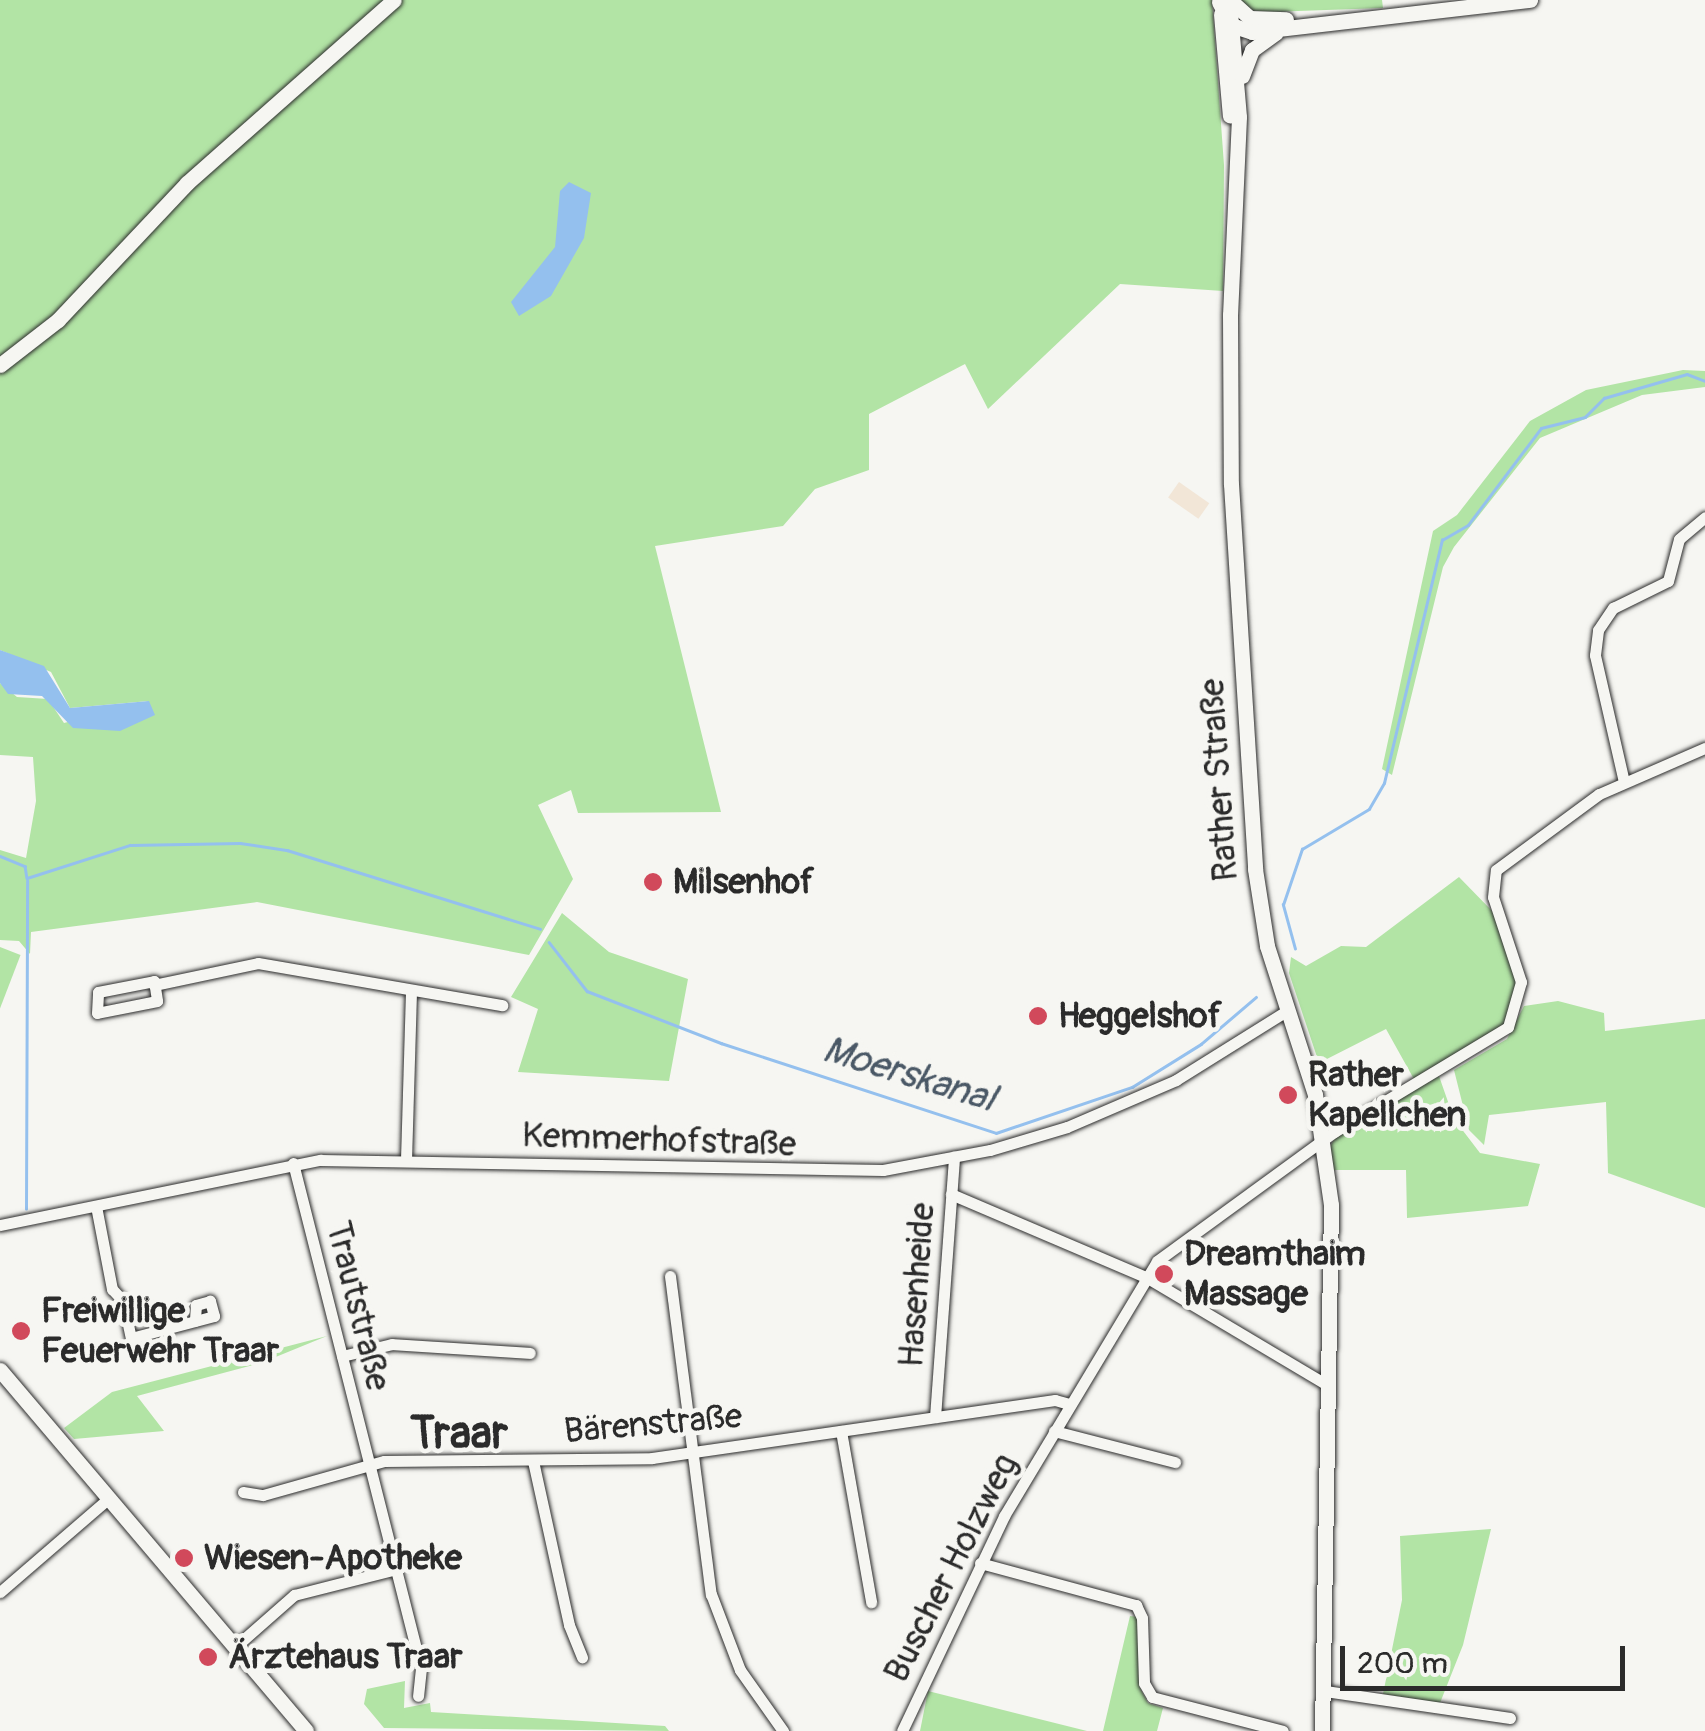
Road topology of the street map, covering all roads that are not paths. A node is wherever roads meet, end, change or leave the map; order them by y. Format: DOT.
graph roads {
  1 [pos="394,0"];
  2 [pos="1530,0"];
  3 [pos="1224,1"];
  4 [pos="1250,18"];
  5 [pos="1310,22"];
  6 [pos="1231,28"];
  7 [pos="1238,89"];
  8 [pos="1235,160"];
  9 [pos="0,364"];
  10 [pos="1705,517"];
  11 [pos="1705,748"];
  12 [pos="1624,782"];
  13 [pos="154,985"];
  14 [pos="411,993"];
  15 [pos="502,1004"];
  16 [pos="1288,1010"];
  17 [pos="1324,1139"];
  18 [pos="954,1157"];
  19 [pos="406,1160"];
  20 [pos="293,1163"];
  21 [pos="951,1194"];
  22 [pos="96,1206"];
  23 [pos="0,1225"];
  24 [pos="670,1276"];
  25 [pos="1146,1277"];
  26 [pos="195,1321"];
  27 [pos="530,1353"];
  28 [pos="342,1356"];
  29 [pos="0,1370"];
  30 [pos="1330,1386"];
  31 [pos="1068,1404"];
  32 [pos="935,1417"];
  33 [pos="840,1431"];
  34 [pos="1054,1431"];
  35 [pos="694,1452"];
  36 [pos="533,1461"];
  37 [pos="1175,1462"];
  38 [pos="370,1466"];
  39 [pos="242,1492"];
  40 [pos="109,1498"];
  41 [pos="980,1562"];
  42 [pos="396,1568"];
  43 [pos="0,1592"];
  44 [pos="871,1602"];
  45 [pos="235,1647"];
  46 [pos="582,1657"];
  47 [pos="1325,1691"];
  48 [pos="418,1696"];
  49 [pos="1510,1718"];
  50 [pos="1266,1729"];
  51 [pos="305,1730"];
  52 [pos="783,1731"];
  53 [pos="902,1731"];
  54 [pos="1283,1731"];
  55 [pos="1322,1731"];
  1 -- 9 [label="street"];
  2 -- 5 [label="street"];
  3 -- 4 [label="street"];
  3 -- 6 [label="street, Rather Straße"];
  4 -- 5 [label="street"];
  4 -- 6 [label="street"];
  5 -- 6 [label="street"];
  5 -- 7 [label="street, Rather Straße"];
  6 -- 7 [label="street, Rather Straße"];
  6 -- 8 [label="street, Rather Straße"];
  7 -- 8 [label="street, Rather Straße"];
  8 -- 16 [label="street, Rather Straße"];
  10 -- 12 [label="street"];
  11 -- 12 [label="street, Buscher Holzweg"];
  12 -- 17 [label="street, Buscher Holzweg"];
  13 -- 13 [label="street"];
  13 -- 14 [label="street"];
  14 -- 15 [label="street"];
  14 -- 19 [label="street"];
  16 -- 17 [label="street, Rather Straße"];
  16 -- 18 [label="street, Kemmerhofstraße"];
  17 -- 25 [label="street, Buscher Holzweg"];
  17 -- 30 [label="street, Rather Straße"];
  18 -- 19 [label="street, Kemmerhofstraße"];
  18 -- 21 [label="street, Hasenheide"];
  19 -- 20 [label="street, Kemmerhofstraße"];
  20 -- 22 [label="street, Kemmerhofstraße"];
  20 -- 28 [label="street, Trautstraße"];
  21 -- 25 [label="street"];
  21 -- 32 [label="street, Hasenheide"];
  22 -- 23 [label="street, Kemmerhofstraße"];
  22 -- 26 [label="street"];
  24 -- 35 [label="street"];
  25 -- 30 [label="street"];
  25 -- 31 [label="street, Buscher Holzweg"];
  27 -- 28 [label="street"];
  28 -- 38 [label="street, Trautstraße"];
  29 -- 40 [label="street"];
  30 -- 47 [label="street, Rather Straße"];
  31 -- 32 [label="street, Bärenstraße"];
  31 -- 34 [label="street, Buscher Holzweg"];
  32 -- 33 [label="street, Bärenstraße"];
  33 -- 35 [label="street, Bärenstraße"];
  33 -- 44 [label="street"];
  34 -- 37 [label="street, Buscher Holzweg"];
  34 -- 41 [label="street, Buscher Holzweg"];
  35 -- 36 [label="street, Bärenstraße"];
  35 -- 52 [label="street"];
  36 -- 38 [label="street, Bärenstraße"];
  36 -- 46 [label="street"];
  38 -- 39 [label="street, Bärenstraße"];
  38 -- 42 [label="street, Trautstraße"];
  40 -- 43 [label="street"];
  40 -- 45 [label="street"];
  41 -- 50 [label="street"];
  41 -- 53 [label="street, Buscher Holzweg"];
  42 -- 45 [label="street"];
  42 -- 48 [label="street, Trautstraße"];
  45 -- 51 [label="street"];
  47 -- 49 [label="street"];
  47 -- 55 [label="street, Rather Straße"];
  50 -- 54 [label="street"];
}
